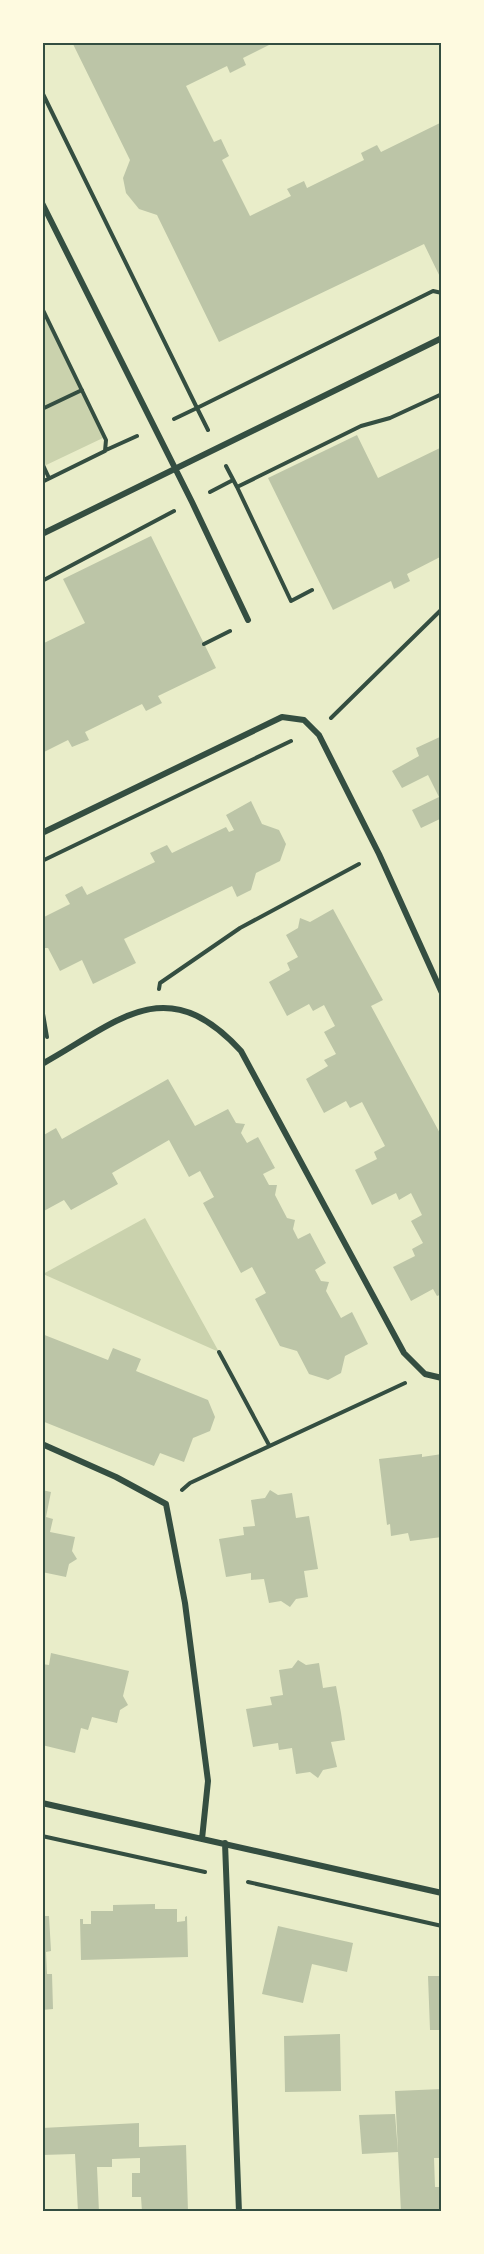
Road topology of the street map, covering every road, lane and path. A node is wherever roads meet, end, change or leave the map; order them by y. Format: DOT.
graph roads {
  1 [pos="42,92"];
  2 [pos="42,203"];
  3 [pos="442,293"];
  4 [pos="42,308"];
  5 [pos="442,338"];
  6 [pos="82,390"];
  7 [pos="442,394"];
  8 [pos="42,409"];
  9 [pos="42,463"];
  10 [pos="175,468"];
  11 [pos="49,478"];
  12 [pos="233,480"];
  13 [pos="42,482"];
  14 [pos="192,502"];
  15 [pos="42,534"];
  16 [pos="42,581"];
  17 [pos="312,591"];
  18 [pos="442,609"];
  19 [pos="248,621"];
  20 [pos="314,730"];
  21 [pos="42,833"];
  22 [pos="379,854"];
  23 [pos="42,861"];
  24 [pos="442,993"];
  25 [pos="154,1006"];
  26 [pos="42,1064"];
  27 [pos="219,1352"];
  28 [pos="424,1374"];
  29 [pos="442,1378"];
  30 [pos="42,1444"];
  31 [pos="269,1445"];
  32 [pos="166,1504"];
  33 [pos="42,1803"];
  34 [pos="42,1836"];
  35 [pos="202,1839"];
  36 [pos="225,1843"];
  37 [pos="227,1877"];
  38 [pos="208,1884"];
  39 [pos="442,1893"];
  40 [pos="442,1926"];
  41 [pos="239,2212"];
  1 -- 3 [label="path"];
  2 -- 10 [label="street"];
  4 -- 6 [label="path"];
  5 -- 10 [label="street"];
  6 -- 8 [label="path"];
  6 -- 11 [label="path"];
  7 -- 17 [label="path"];
  9 -- 11 [label="path"];
  10 -- 14 [label="street"];
  10 -- 15 [label="street"];
  11 -- 13 [label="path"];
  12 -- 14 [label="path"];
  14 -- 16 [label="path"];
  14 -- 19 [label="street"];
  18 -- 20 [label="path"];
  20 -- 21 [label="street"];
  20 -- 22 [label="street"];
  20 -- 23 [label="path"];
  22 -- 24 [label="street"];
  22 -- 25 [label="path"];
  25 -- 26 [label="street"];
  25 -- 28 [label="street"];
  27 -- 31 [label="path"];
  28 -- 29 [label="street"];
  28 -- 31 [label="path"];
  30 -- 32 [label="street"];
  31 -- 32 [label="path"];
  32 -- 35 [label="street"];
  33 -- 35 [label="street"];
  34 -- 38 [label="path"];
  35 -- 36 [label="street"];
  36 -- 37 [label="street"];
  36 -- 39 [label="street"];
  37 -- 40 [label="path"];
  37 -- 41 [label="street"];
}
